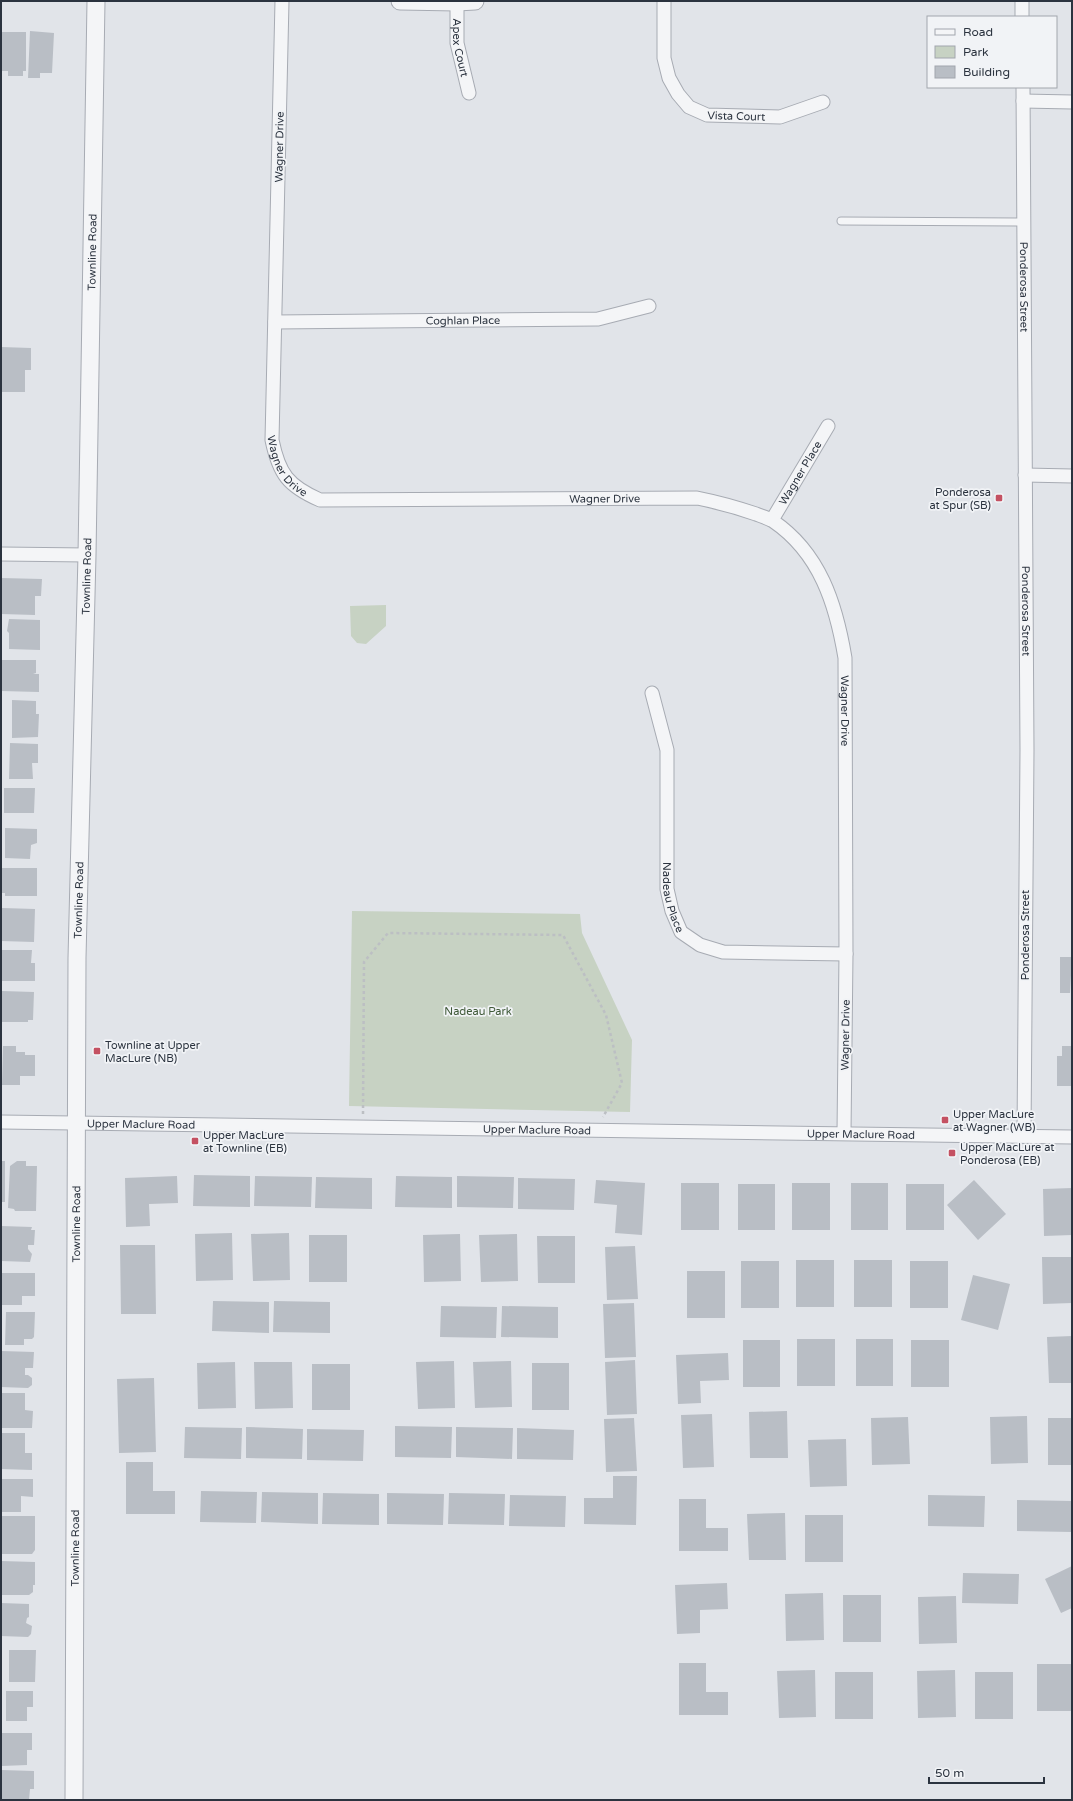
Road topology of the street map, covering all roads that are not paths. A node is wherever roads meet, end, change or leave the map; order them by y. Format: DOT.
graph roads {
  1 [pos="96,1"];
  2 [pos="282,1"];
  3 [pos="400,1"];
  4 [pos="475,1"];
  5 [pos="664,1"];
  6 [pos="1022,1"];
  7 [pos="457,2"];
  8 [pos="1022,16"];
  9 [pos="1023,88"];
  10 [pos="469,93"];
  11 [pos="1023,101"];
  12 [pos="824,102"];
  13 [pos="1072,102"];
  14 [pos="841,221"];
  15 [pos="1024,222"];
  16 [pos="649,306"];
  17 [pos="275,322"];
  18 [pos="828,426"];
  19 [pos="1025,475"];
  20 [pos="1072,476"];
  21 [pos="772,520"];
  22 [pos="1,554"];
  23 [pos="87,555"];
  24 [pos="652,693"];
  25 [pos="846,954"];
  26 [pos="1,1122"];
  27 [pos="76,1122"];
  28 [pos="844,1133"];
  29 [pos="1024,1136"];
  30 [pos="1072,1137"];
  31 [pos="74,1800"];
  1 -- 23 [label="street, Townline Road"];
  2 -- 17 [label="street, Wagner Drive"];
  3 -- 7 [label="street"];
  4 -- 7 [label="street"];
  5 -- 12 [label="street, Vista Court"];
  6 -- 8 [label="street"];
  7 -- 10 [label="street, Apex Court"];
  9 -- 11 [label="street, Ponderosa Street"];
  11 -- 13 [label="street"];
  11 -- 15 [label="street, Ponderosa Street"];
  14 -- 15 [label="lane"];
  15 -- 19 [label="street, Ponderosa Street"];
  16 -- 17 [label="street, Coghlan Place"];
  17 -- 21 [label="street, Wagner Drive"];
  18 -- 21 [label="street, Wagner Place"];
  19 -- 20 [label="street"];
  19 -- 29 [label="street, Ponderosa Street"];
  21 -- 25 [label="street, Wagner Drive"];
  22 -- 23 [label="street"];
  23 -- 27 [label="street, Townline Road"];
  24 -- 25 [label="street, Nadeau Place"];
  25 -- 28 [label="street, Wagner Drive"];
  26 -- 27 [label="street, Upper Maclure Road"];
  27 -- 28 [label="street, Upper Maclure Road"];
  27 -- 31 [label="street, Townline Road"];
  28 -- 29 [label="street, Upper Maclure Road"];
  29 -- 30 [label="street, Upper Maclure Road"];
}
